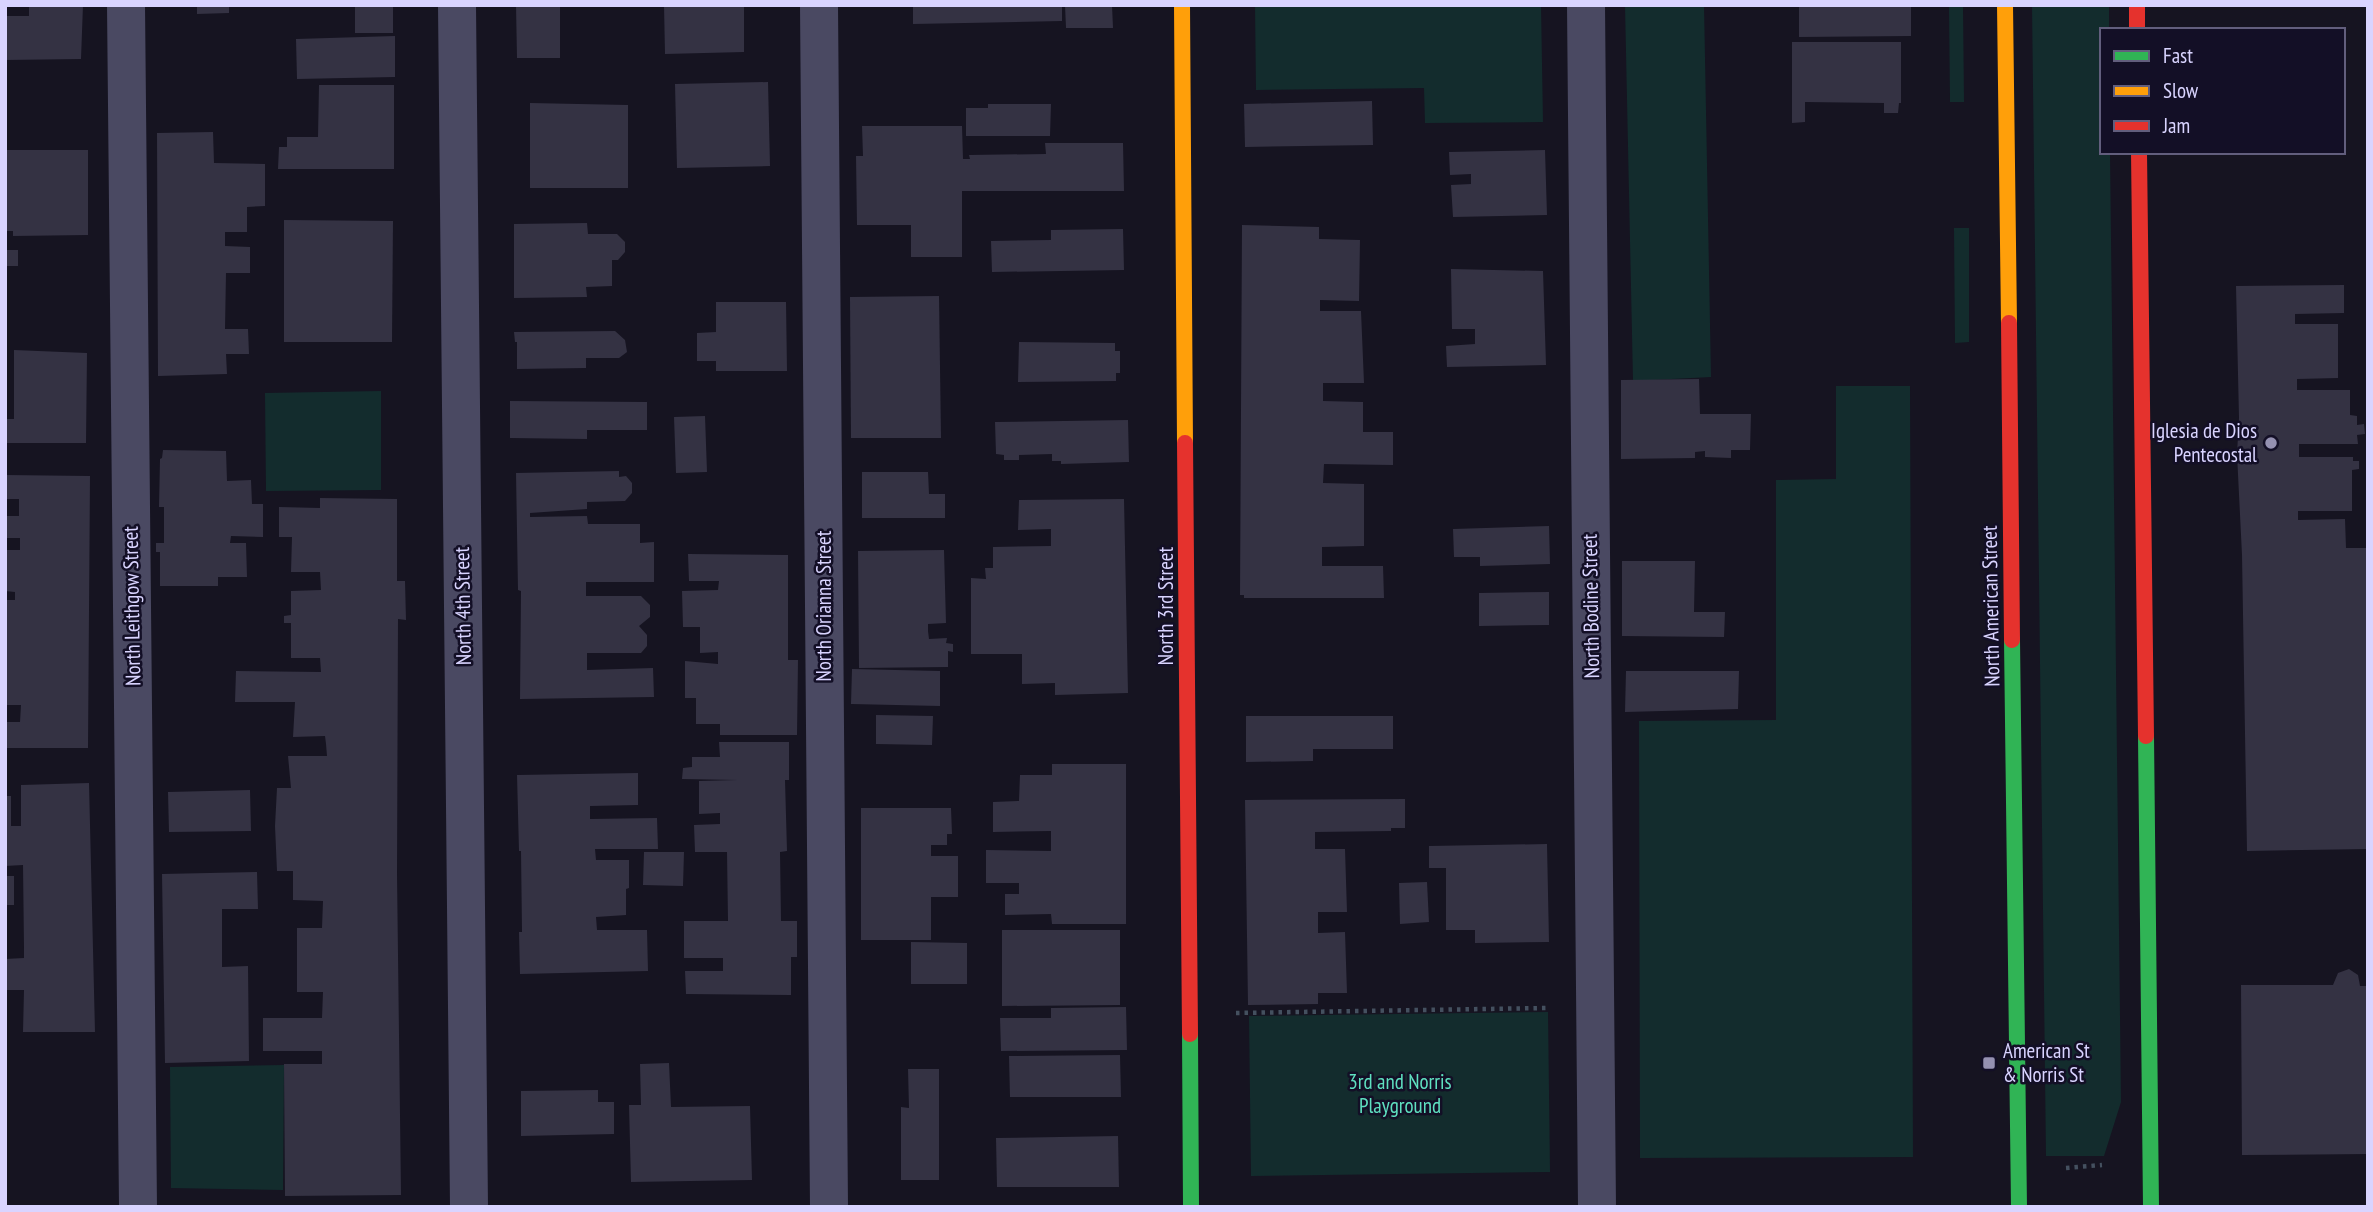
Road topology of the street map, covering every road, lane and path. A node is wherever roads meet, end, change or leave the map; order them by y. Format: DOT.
graph roads {
  1 [pos="126,5"];
  2 [pos="457,5"];
  3 [pos="819,5"];
  4 [pos="1182,5"];
  5 [pos="1586,5"];
  6 [pos="2005,5"];
  7 [pos="2137,5"];
  8 [pos="2137,28"];
  9 [pos="2139,154"];
  10 [pos="1595,1007"];
  11 [pos="1190,1014"];
  12 [pos="2103,1165"];
  13 [pos="2064,1168"];
  14 [pos="138,1207"];
  15 [pos="469,1207"];
  16 [pos="829,1207"];
  17 [pos="1191,1207"];
  18 [pos="1597,1207"];
  19 [pos="2019,1207"];
  20 [pos="2151,1207"];
  1 -- 14 [label="street, North Leithgow Street"];
  2 -- 15 [label="street, North 4th Street"];
  3 -- 16 [label="street, North Orianna Street"];
  4 -- 11 [label="street, North 3rd Street"];
  5 -- 10 [label="street, North Bodine Street"];
  6 -- 19 [label="street, North American Street"];
  7 -- 8 [label="street"];
  9 -- 20 [label="street"];
  10 -- 11 [label="path"];
  10 -- 18 [label="street, North Bodine Street"];
  11 -- 17 [label="street, North 3rd Street"];
  12 -- 13 [label="path"];
}
